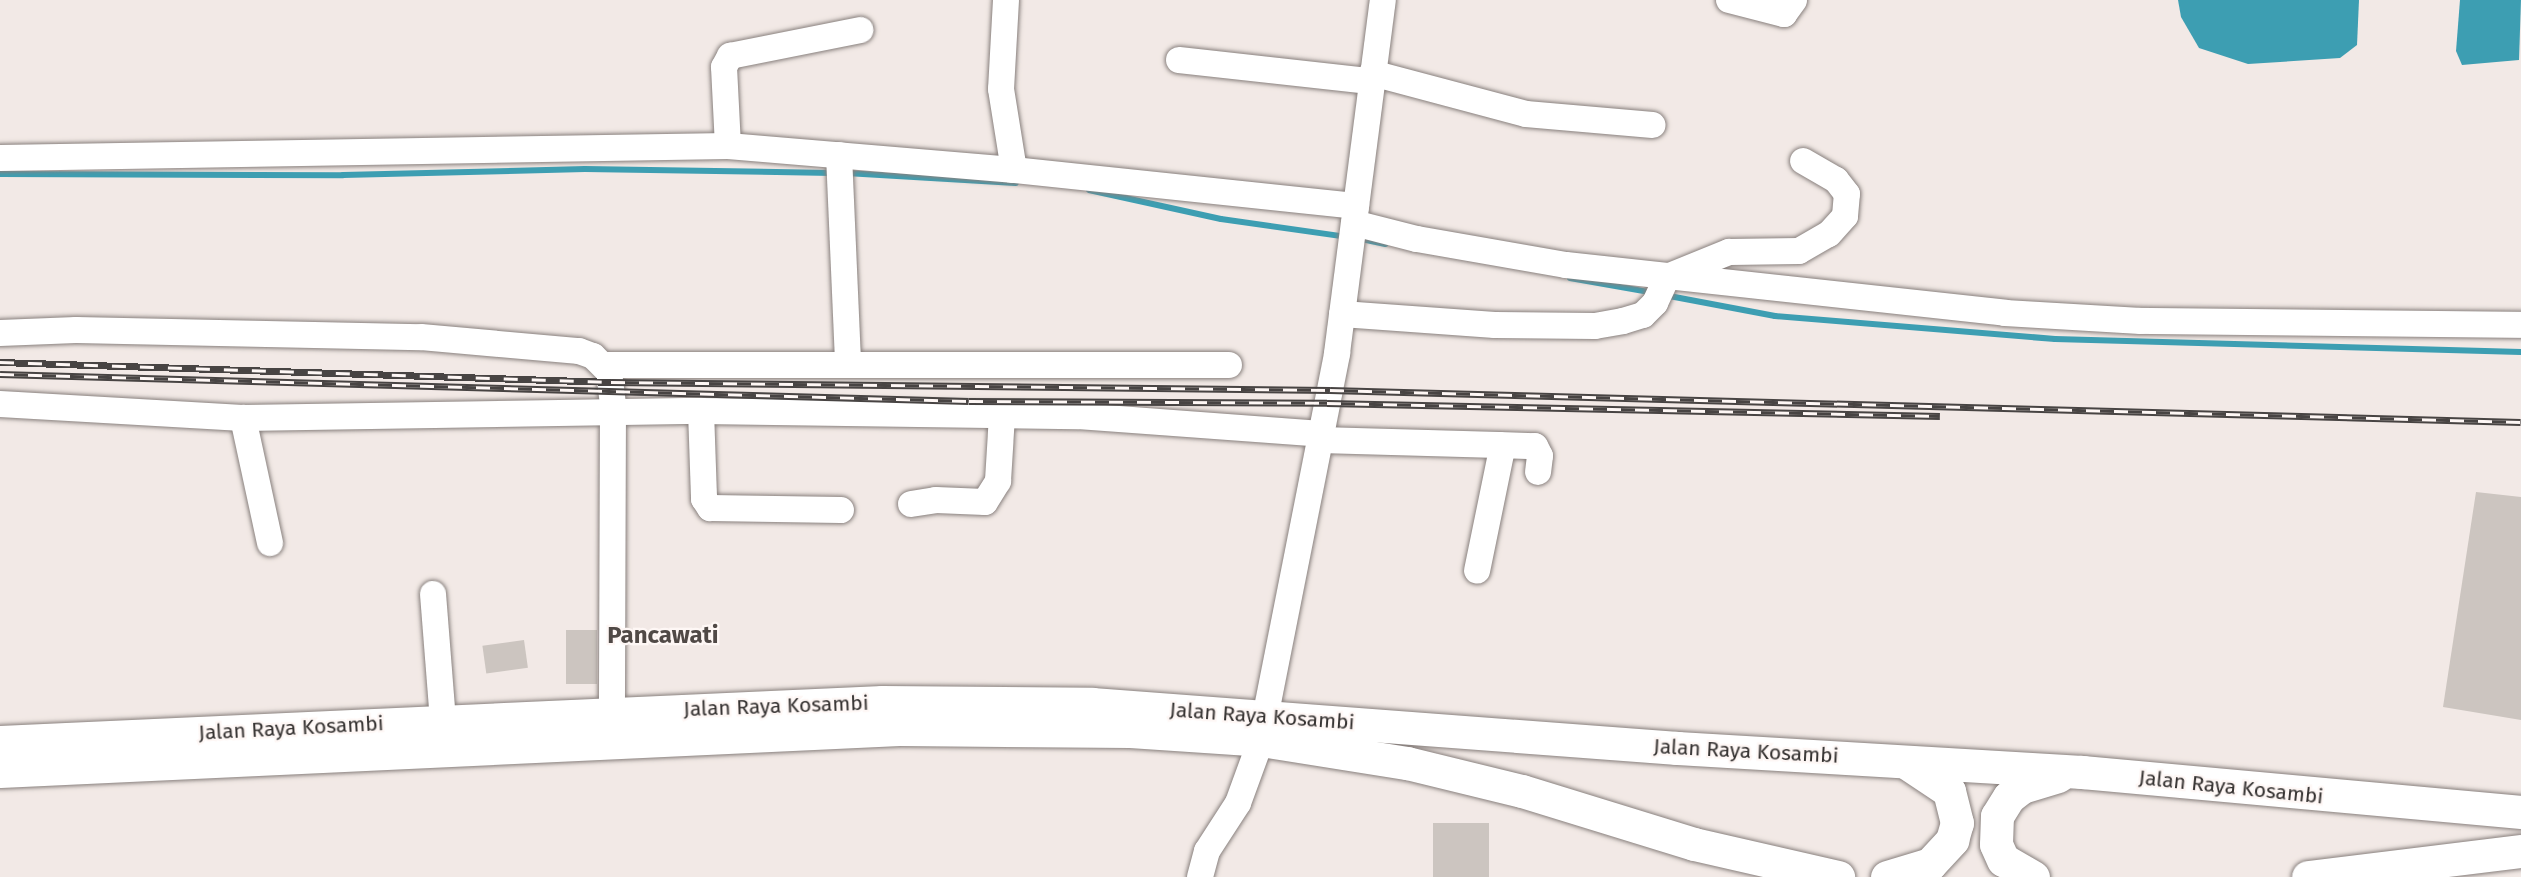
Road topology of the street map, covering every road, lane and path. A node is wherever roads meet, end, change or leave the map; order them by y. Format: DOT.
graph roads {
  1 [pos="1006,0"];
  2 [pos="1383,0"];
  3 [pos="1729,0"];
  4 [pos="1794,0"];
  5 [pos="860,30"];
  6 [pos="1179,60"];
  7 [pos="1371,77"];
  8 [pos="1653,125"];
  9 [pos="728,146"];
  10 [pos="0,158"];
  11 [pos="1803,161"];
  12 [pos="839,170"];
  13 [pos="1014,170"];
  14 [pos="1354,222"];
  15 [pos="1776,251"];
  16 [pos="1762,288"];
  17 [pos="1661,289"];
  18 [pos="1342,314"];
  19 [pos="2521,325"];
  20 [pos="0,333"];
  21 [pos="848,362"];
  22 [pos="605,365"];
  23 [pos="1229,365"];
  24 [pos="0,404"];
  25 [pos="701,411"];
  26 [pos="613,412"];
  27 [pos="1002,415"];
  28 [pos="243,418"];
  29 [pos="1321,437"];
  30 [pos="1499,445"];
  31 [pos="1538,472"];
  32 [pos="911,504"];
  33 [pos="841,510"];
  34 [pos="270,543"];
  35 [pos="1477,571"];
  36 [pos="433,594"];
  37 [pos="612,712"];
  38 [pos="459,729"];
  39 [pos="1263,729"];
  40 [pos="0,742"];
  41 [pos="1903,761"];
  42 [pos="0,771"];
  43 [pos="2082,772"];
  44 [pos="2521,812"];
  45 [pos="2521,851"];
  46 [pos="1200,877"];
  47 [pos="1838,877"];
  48 [pos="1887,877"];
  49 [pos="2033,877"];
  50 [pos="2308,877"];
  1 -- 13 [label="street"];
  2 -- 7 [label="street"];
  3 -- 4 [label="street"];
  5 -- 9 [label="street"];
  6 -- 7 [label="street"];
  7 -- 8 [label="street"];
  7 -- 14 [label="street"];
  9 -- 10 [label="street"];
  9 -- 12 [label="street"];
  11 -- 15 [label="street"];
  12 -- 13 [label="street"];
  12 -- 21 [label="street"];
  13 -- 14 [label="street"];
  14 -- 17 [label="street"];
  14 -- 18 [label="street"];
  15 -- 16 [label="street"];
  15 -- 17 [label="street"];
  16 -- 17 [label="street"];
  16 -- 19 [label="street"];
  17 -- 18 [label="street"];
  18 -- 29 [label="street"];
  20 -- 22 [label="street"];
  21 -- 22 [label="street"];
  21 -- 23 [label="street"];
  22 -- 26 [label="street"];
  24 -- 28 [label="street"];
  25 -- 26 [label="street"];
  25 -- 27 [label="street"];
  25 -- 33 [label="street"];
  26 -- 28 [label="street"];
  26 -- 37 [label="street"];
  27 -- 29 [label="street"];
  27 -- 32 [label="street"];
  28 -- 34 [label="street"];
  29 -- 30 [label="street"];
  29 -- 39 [label="street"];
  30 -- 31 [label="street"];
  30 -- 35 [label="street"];
  36 -- 38 [label="street"];
  37 -- 38 [label="highway, Jalan Raya Kosambi"];
  37 -- 39 [label="highway, Jalan Raya Kosambi"];
  38 -- 39 [label="highway, Jalan Raya Kosambi"];
  38 -- 40 [label="highway, Jalan Raya Kosambi"];
  38 -- 42 [label="highway, Jalan Raya Kosambi"];
  39 -- 41 [label="highway, Jalan Raya Kosambi"];
  39 -- 46 [label="street"];
  39 -- 47 [label="highway, Jalan Raya Kosambi"];
  41 -- 43 [label="highway, Jalan Raya Kosambi"];
  41 -- 48 [label="highway"];
  43 -- 44 [label="highway, Jalan Raya Kosambi"];
  43 -- 49 [label="highway"];
  45 -- 50 [label="highway"];
}
